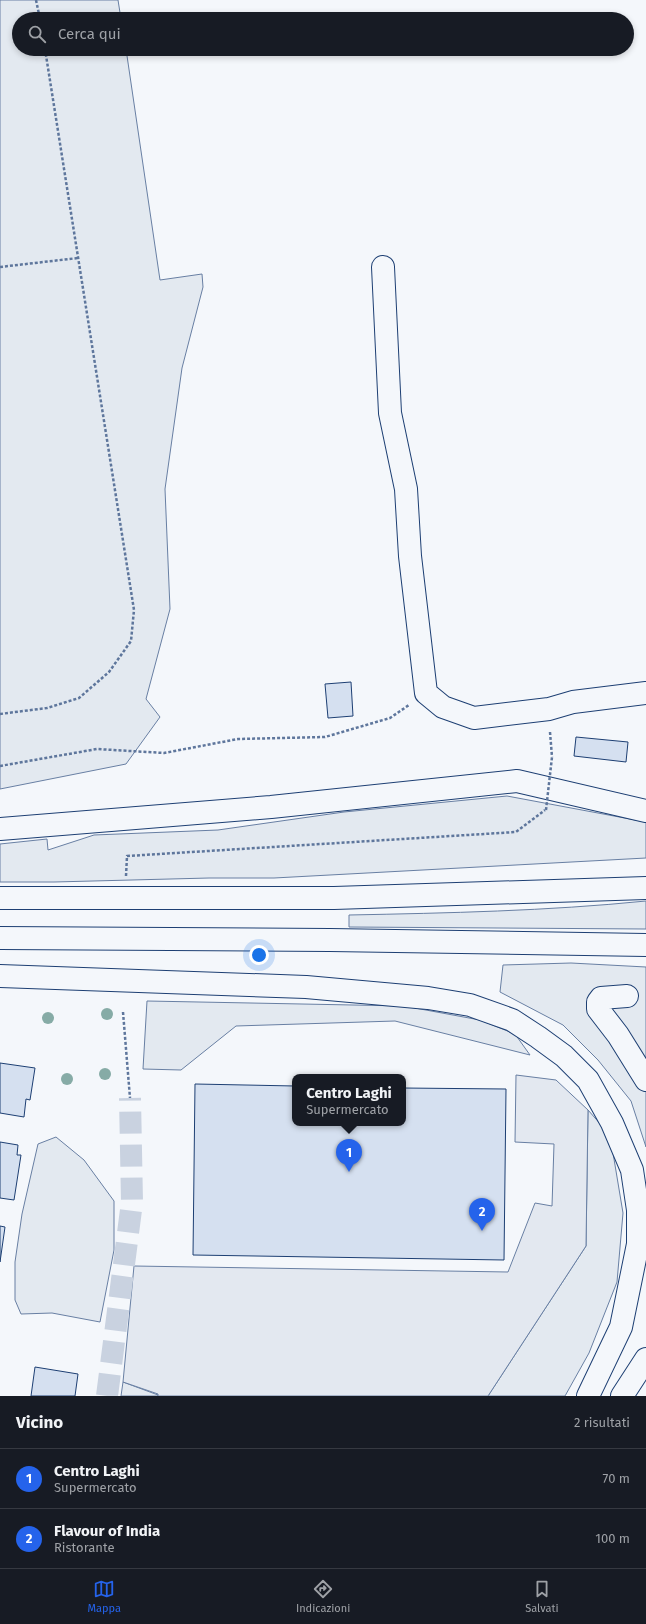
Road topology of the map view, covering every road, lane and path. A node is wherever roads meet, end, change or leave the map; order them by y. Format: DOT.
graph roads {
  1 [pos="36,0"];
  2 [pos="39,12"];
  3 [pos="46,56"];
  4 [pos="78,258"];
  5 [pos="0,267"];
  6 [pos="383,267"];
  7 [pos="426,693"];
  8 [pos="646,693"];
  9 [pos="0,714"];
  10 [pos="552,757"];
  11 [pos="0,766"];
  12 [pos="646,811"];
  13 [pos="0,829"];
  14 [pos="125,878"];
  15 [pos="646,888"];
  16 [pos="0,898"];
  17 [pos="0,938"];
  18 [pos="646,945"];
  19 [pos="0,976"];
  20 [pos="627,996"];
  21 [pos="123,1012"];
  22 [pos="646,1080"];
  23 [pos="130,1098"];
  24 [pos="646,1359"];
  25 [pos="588,1396"];
  26 [pos="622,1396"];
  1 -- 2 [label="path"];
  3 -- 4 [label="path"];
  4 -- 5 [label="path"];
  4 -- 9 [label="path"];
  6 -- 7 [label="main road"];
  7 -- 8 [label="main road"];
  7 -- 11 [label="path"];
  10 -- 14 [label="path, bridge"];
  12 -- 13 [label="main road"];
  15 -- 16 [label="main road"];
  17 -- 18 [label="main road"];
  19 -- 25 [label="main road"];
  20 -- 22 [label="main road"];
  21 -- 23 [label="path"];
  24 -- 26 [label="main road"];
}
